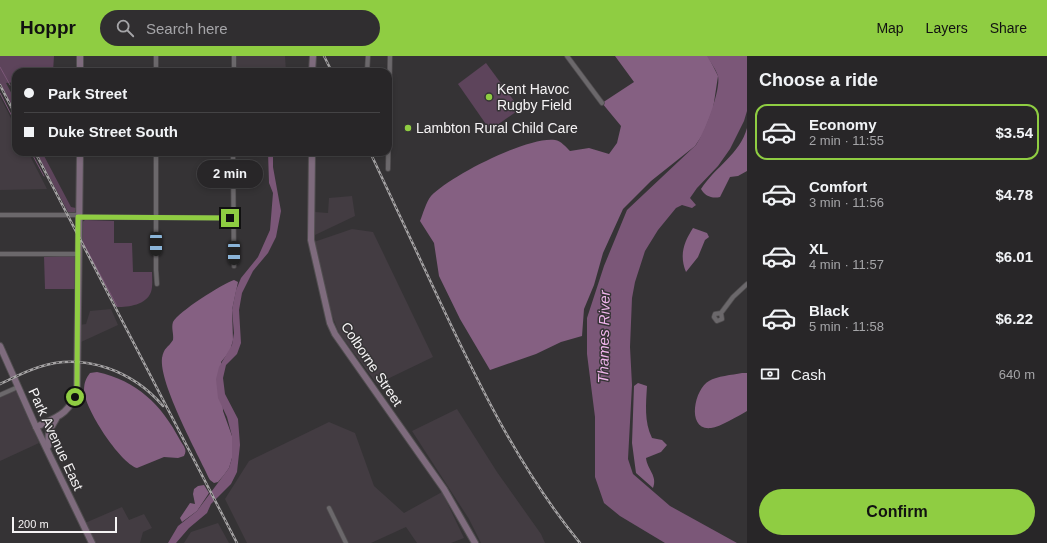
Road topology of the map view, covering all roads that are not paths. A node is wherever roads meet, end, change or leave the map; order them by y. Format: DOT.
graph roads {
  1 [pos="80,56"];
  2 [pos="156,56"];
  3 [pos="234,56"];
  4 [pos="313,56"];
  5 [pos="368,56"];
  6 [pos="390,56"];
  7 [pos="567,56"];
  8 [pos="80,68"];
  9 [pos="156,68"];
  10 [pos="234,68"];
  11 [pos="312,68"];
  12 [pos="367,68"];
  13 [pos="390,68"];
  14 [pos="602,103"];
  15 [pos="80,156"];
  16 [pos="156,156"];
  17 [pos="233,156"];
  18 [pos="312,156"];
  19 [pos="388,156"];
  20 [pos="388,169"];
  21 [pos="0,215"];
  22 [pos="78,216"];
  23 [pos="234,218"];
  24 [pos="156,219"];
  25 [pos="0,254"];
  26 [pos="77,254"];
  27 [pos="234,266"];
  28 [pos="158,284"];
  29 [pos="747,284"];
  30 [pos="721,313"];
  31 [pos="0,346"];
  32 [pos="18,387"];
  33 [pos="0,395"];
  34 [pos="60,416"];
  35 [pos="36,427"];
  36 [pos="52,459"];
  37 [pos="329,508"];
  38 [pos="474,542"];
  39 [pos="92,543"];
  40 [pos="346,543"];
  41 [pos="467,543"];
  1 -- 8 [label="street"];
  2 -- 9 [label="street"];
  3 -- 10 [label="street"];
  4 -- 11 [label="street"];
  5 -- 12 [label="street"];
  6 -- 13 [label="street"];
  7 -- 14 [label="street"];
  15 -- 22 [label="street"];
  16 -- 24 [label="street"];
  17 -- 23 [label="street"];
  18 -- 38 [label="street, Colborne Street"];
  19 -- 20 [label="street"];
  21 -- 22 [label="street"];
  22 -- 24 [label="street"];
  22 -- 26 [label="street"];
  23 -- 24 [label="street"];
  23 -- 27 [label="street"];
  24 -- 28 [label="street"];
  25 -- 26 [label="street"];
  26 -- 34 [label="street"];
  29 -- 30 [label="street"];
  31 -- 32 [label="street, Park Avenue East"];
  32 -- 33 [label="street"];
  32 -- 35 [label="street, Park Avenue East"];
  34 -- 35 [label="street"];
  34 -- 36 [label="street"];
  35 -- 36 [label="street, Park Avenue East"];
  36 -- 39 [label="street, Park Avenue East"];
  37 -- 40 [label="street"];
  38 -- 41 [label="street"];
}
